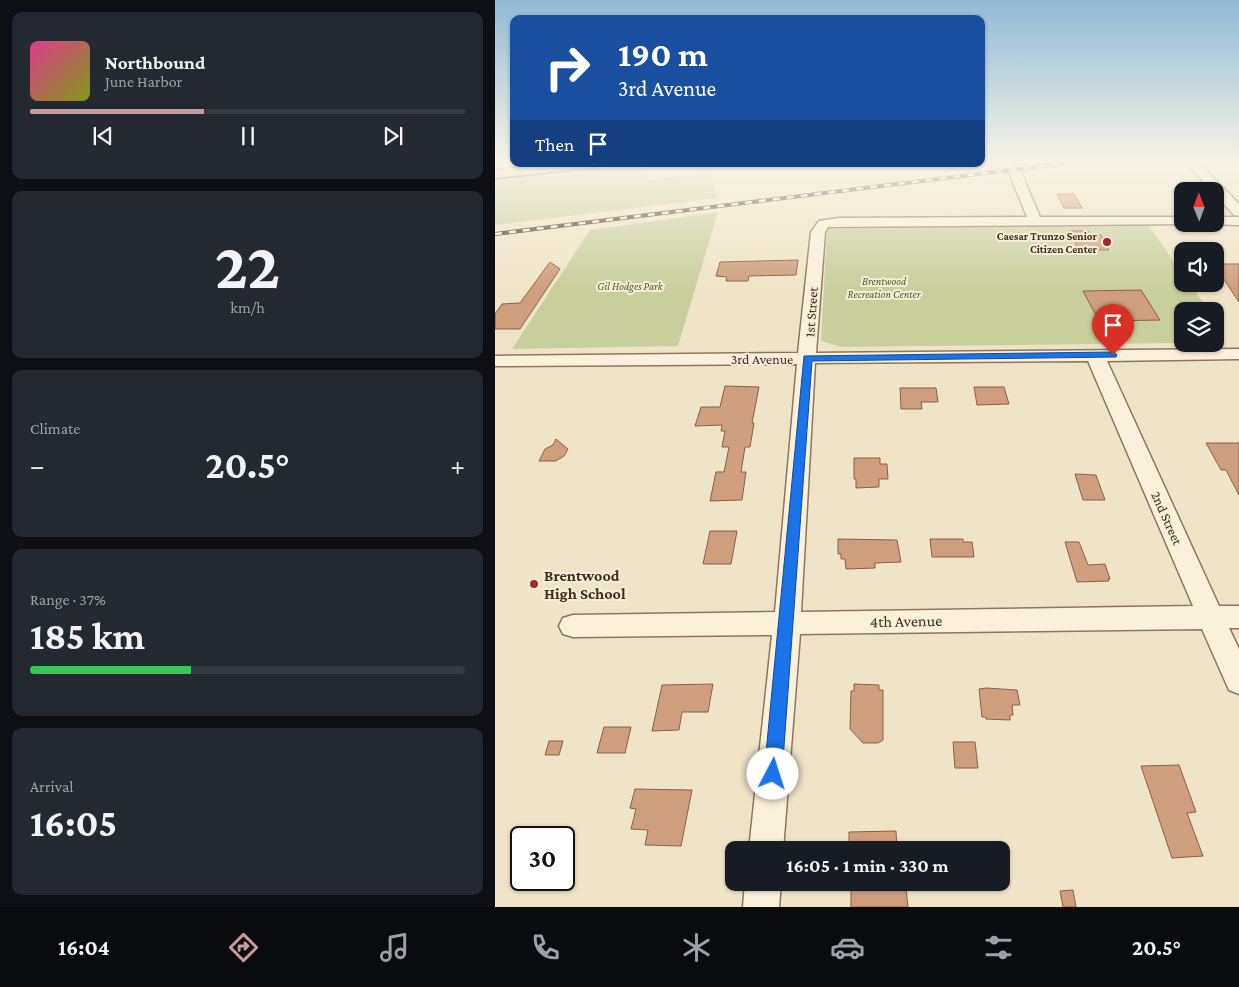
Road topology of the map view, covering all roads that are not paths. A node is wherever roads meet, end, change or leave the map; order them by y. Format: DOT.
graph roads {
  1 [pos="1028,203"];
  2 [pos="1035,221"];
  3 [pos="1174,221"];
  4 [pos="1224,221"];
  5 [pos="1239,221"];
  6 [pos="1239,354"];
  7 [pos="1095,355"];
  8 [pos="807,358"];
  9 [pos="495,361"];
  10 [pos="1211,617"];
  11 [pos="1239,617"];
  12 [pos="787,623"];
  13 [pos="573,626"];
  14 [pos="1239,681"];
  15 [pos="767,841"];
  16 [pos="762,891"];
  17 [pos="761,907"];
  1 -- 2 [label="street"];
  2 -- 3 [label="street"];
  2 -- 8 [label="street, 1st Street"];
  4 -- 5 [label="street"];
  6 -- 7 [label="street, 3rd Avenue"];
  7 -- 8 [label="street, 3rd Avenue"];
  7 -- 10 [label="street, 2nd Street"];
  8 -- 9 [label="street, 3rd Avenue"];
  8 -- 12 [label="street, 1st Street"];
  10 -- 11 [label="street, 4th Avenue"];
  10 -- 12 [label="street, 4th Avenue"];
  10 -- 14 [label="street, 2nd Street"];
  12 -- 13 [label="street, 4th Avenue"];
  12 -- 15 [label="street, 1st Street"];
  16 -- 17 [label="street"];
}
